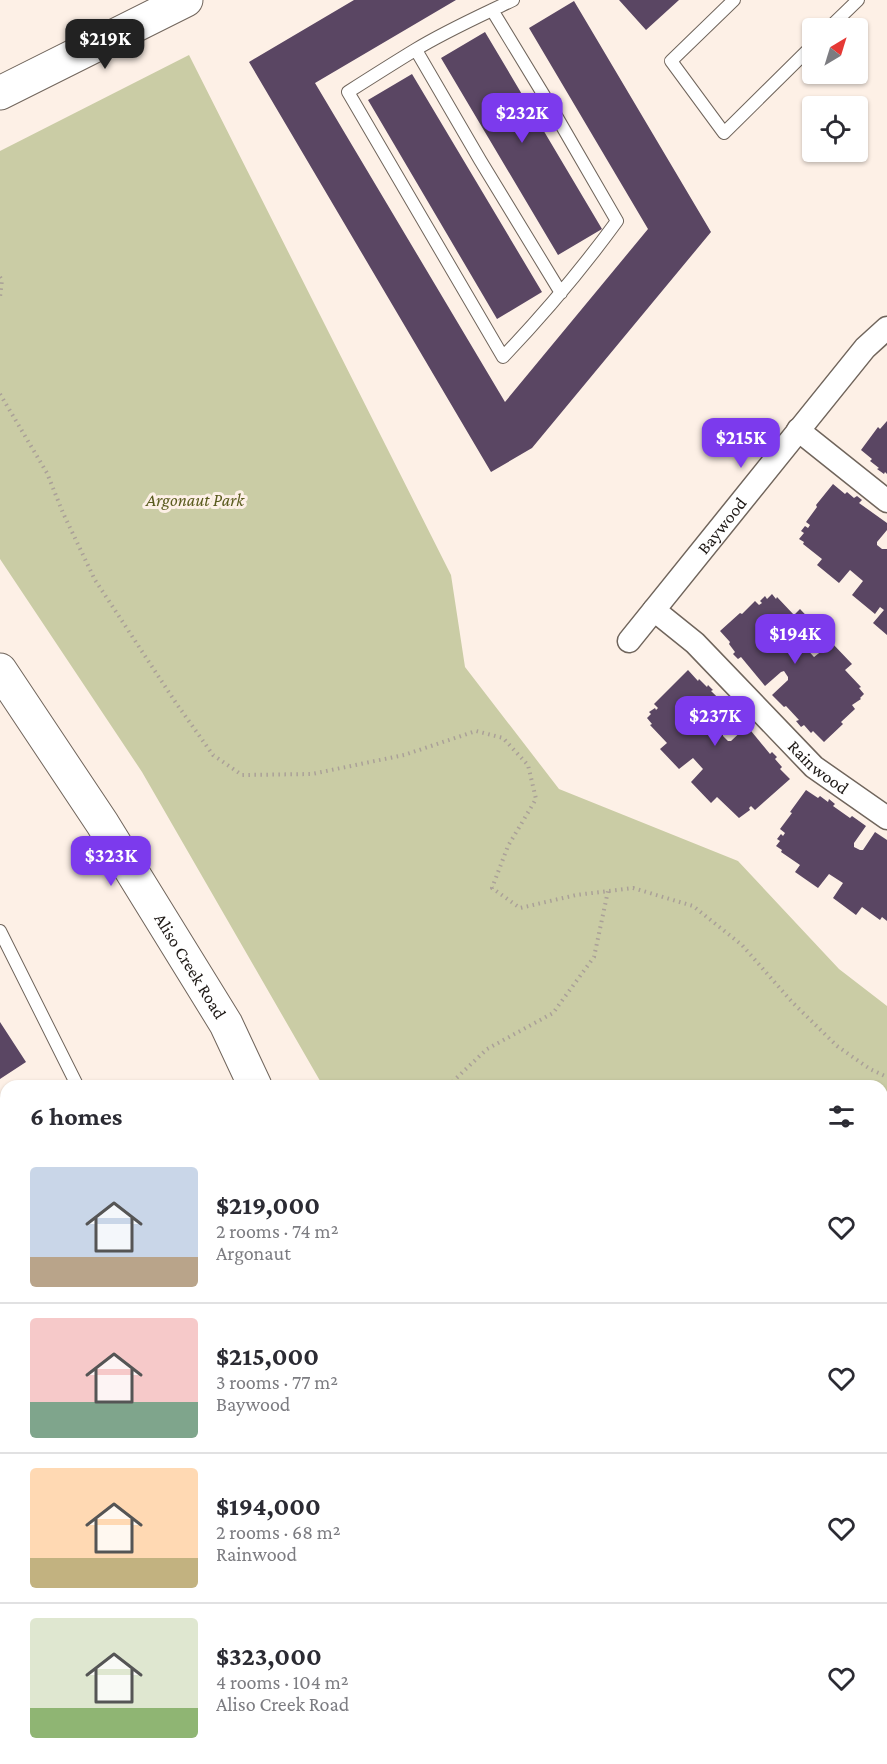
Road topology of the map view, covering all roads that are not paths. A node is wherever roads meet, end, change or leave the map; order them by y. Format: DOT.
graph roads {
  1 [pos="186,0"];
  2 [pos="513,0"];
  3 [pos="734,0"];
  4 [pos="858,0"];
  5 [pos="492,10"];
  6 [pos="839,18"];
  7 [pos="416,50"];
  8 [pos="802,56"];
  9 [pos="0,93"];
  10 [pos="561,293"];
  11 [pos="887,328"];
  12 [pos="798,430"];
  13 [pos="887,501"];
  14 [pos="654,610"];
  15 [pos="629,641"];
  16 [pos="0,670"];
  17 [pos="887,818"];
  18 [pos="0,931"];
  19 [pos="74,1080"];
  20 [pos="252,1080"];
  1 -- 9 [label="main road"];
  2 -- 5 [label="lane"];
  3 -- 8 [label="lane"];
  4 -- 6 [label="lane"];
  5 -- 7 [label="lane"];
  5 -- 10 [label="lane"];
  7 -- 10 [label="lane"];
  7 -- 10 [label="lane"];
  11 -- 12 [label="street, Baywood"];
  12 -- 13 [label="street"];
  12 -- 14 [label="street, Baywood"];
  14 -- 15 [label="street, Baywood"];
  14 -- 17 [label="street, Rainwood"];
  16 -- 20 [label="main road, Aliso Creek Road"];
  18 -- 19 [label="lane"];
}
